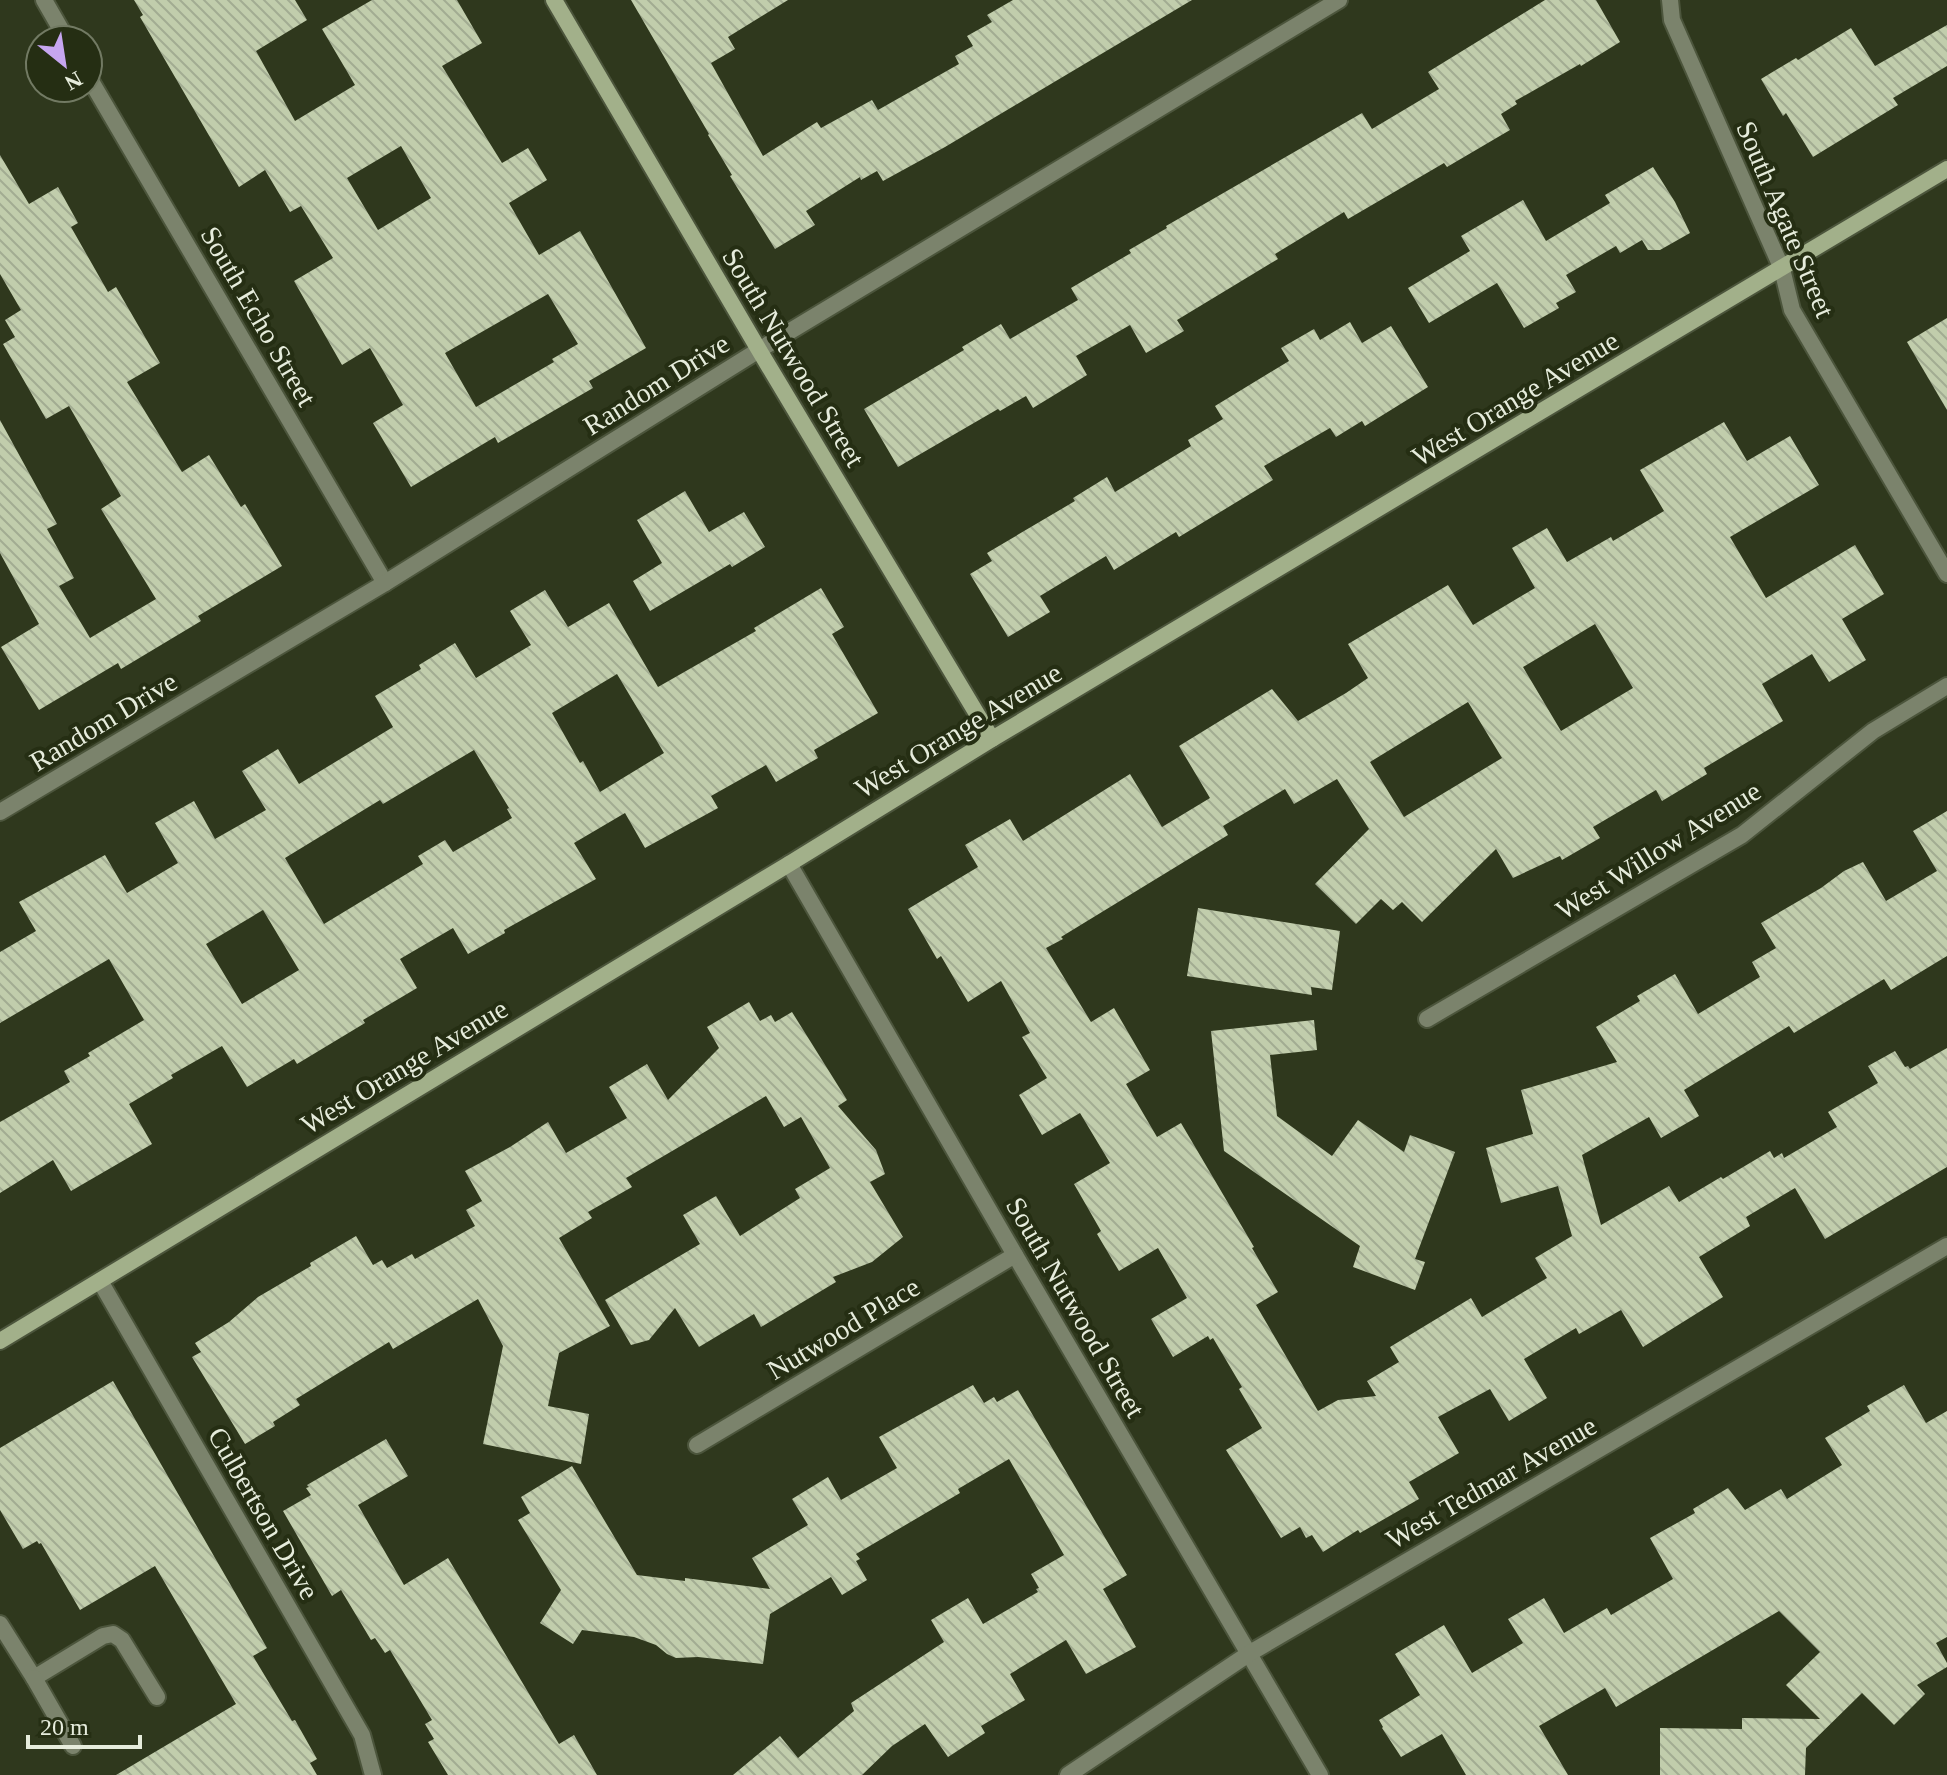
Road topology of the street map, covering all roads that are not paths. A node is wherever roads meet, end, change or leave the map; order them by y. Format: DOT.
graph roads {
  1 [pos="44,0"];
  2 [pos="554,0"];
  3 [pos="1339,0"];
  4 [pos="1670,0"];
  5 [pos="58,24"];
  6 [pos="104,103"];
  7 [pos="1947,169"];
  8 [pos="1782,269"];
  9 [pos="759,350"];
  10 [pos="1947,574"];
  11 [pos="385,583"];
  12 [pos="1947,686"];
  13 [pos="992,739"];
  14 [pos="1,810"];
  15 [pos="789,864"];
  16 [pos="1427,1019"];
  17 [pos="1947,1246"];
  18 [pos="1015,1255"];
  19 [pos="100,1281"];
  20 [pos="0,1341"];
  21 [pos="697,1445"];
  22 [pos="0,1624"];
  23 [pos="1250,1653"];
  24 [pos="34,1678"];
  25 [pos="157,1697"];
  26 [pos="73,1746"];
  27 [pos="373,1775"];
  28 [pos="1068,1775"];
  29 [pos="1320,1775"];
  1 -- 5 [label="street"];
  2 -- 9 [label="street, South Nutwood Street"];
  3 -- 9 [label="street, Random Drive"];
  4 -- 8 [label="street, South Agate Street"];
  6 -- 11 [label="street, South Echo Street"];
  7 -- 8 [label="street, West Orange Avenue"];
  8 -- 10 [label="street, South Agate Street"];
  8 -- 13 [label="street, West Orange Avenue"];
  9 -- 11 [label="street, Random Drive"];
  9 -- 13 [label="street, South Nutwood Street"];
  11 -- 14 [label="street, Random Drive"];
  12 -- 16 [label="street, West Willow Avenue"];
  13 -- 15 [label="street, West Orange Avenue"];
  15 -- 18 [label="street, South Nutwood Street"];
  15 -- 19 [label="street, West Orange Avenue"];
  17 -- 23 [label="street, West Tedmar Avenue"];
  18 -- 21 [label="street, Nutwood Place"];
  18 -- 23 [label="street, South Nutwood Street"];
  19 -- 20 [label="street, West Orange Avenue"];
  19 -- 27 [label="street, Culbertson Drive"];
  22 -- 24 [label="street"];
  23 -- 28 [label="street, West Tedmar Avenue"];
  23 -- 29 [label="street, South Nutwood Street"];
  24 -- 25 [label="street"];
  24 -- 26 [label="street"];
}
